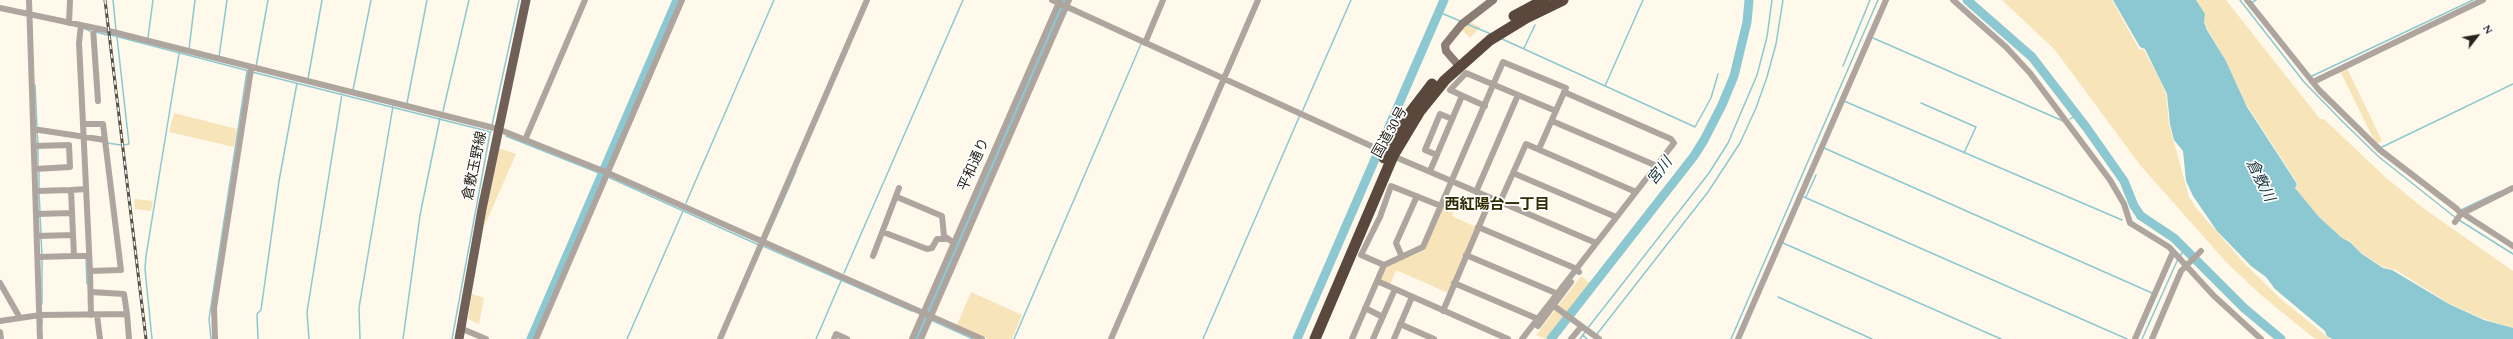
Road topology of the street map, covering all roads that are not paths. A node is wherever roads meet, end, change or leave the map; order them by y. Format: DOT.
graph roads {
  1 [pos="29,0"];
  2 [pos="70,0"];
  3 [pos="526,0"];
  4 [pos="585,0"];
  5 [pos="682,0"];
  6 [pos="867,0"];
  7 [pos="1052,0"];
  8 [pos="1069,0"];
  9 [pos="1162,0"];
  10 [pos="1258,0"];
  11 [pos="1493,0"];
  12 [pos="1544,0"];
  13 [pos="1563,0"];
  14 [pos="1886,0"];
  15 [pos="1953,0"];
  16 [pos="2247,0"];
  17 [pos="2484,0"];
  18 [pos="1062,4"];
  19 [pos="0,8"];
  20 [pos="29,13"];
  21 [pos="69,23"];
  22 [pos="81,27"];
  23 [pos="93,30"];
  24 [pos="1143,42"];
  25 [pos="1457,63"];
  26 [pos="251,71"];
  27 [pos="1223,78"];
  28 [pos="2310,80"];
  29 [pos="1494,85"];
  30 [pos="1564,92"];
  31 [pos="1462,96"];
  32 [pos="1518,96"];
  33 [pos="98,101"];
  34 [pos="1484,106"];
  35 [pos="1556,111"];
  36 [pos="1452,119"];
  37 [pos="1552,121"];
  38 [pos="83,124"];
  39 [pos="494,128"];
  40 [pos="36,130"];
  41 [pos="84,139"];
  42 [pos="525,140"];
  43 [pos="107,142"];
  44 [pos="37,146"];
  45 [pos="1539,149"];
  46 [pos="1384,151"];
  47 [pos="1437,155"];
  48 [pos="1656,166"];
  49 [pos="38,168"];
  50 [pos="1430,172"];
  51 [pos="605,173"];
  52 [pos="1513,173"];
  53 [pos="1452,181"];
  54 [pos="899,188"];
  55 [pos="2513,188"];
  56 [pos="84,189"];
  57 [pos="71,190"];
  58 [pos="38,191"];
  59 [pos="1476,192"];
  60 [pos="1636,192"];
  61 [pos="897,196"];
  62 [pos="1417,196"];
  63 [pos="1491,198"];
  64 [pos="1500,202"];
  65 [pos="1441,206"];
  66 [pos="72,212"];
  67 [pos="39,214"];
  68 [pos="2459,215"];
  69 [pos="1616,217"];
  70 [pos="1478,227"];
  71 [pos="883,232"];
  72 [pos="73,235"];
  73 [pos="40,236"];
  74 [pos="945,239"];
  75 [pos="763,243"];
  76 [pos="954,243"];
  77 [pos="1596,243"];
  78 [pos="2513,246"];
  79 [pos="2200,253"];
  80 [pos="1466,255"];
  81 [pos="74,256"];
  82 [pos="87,256"];
  83 [pos="873,256"];
  84 [pos="2177,256"];
  85 [pos="40,257"];
  86 [pos="1402,257"];
  87 [pos="1384,264"];
  88 [pos="2187,265"];
  89 [pos="1577,269"];
  90 [pos="90,271"];
  91 [pos="1377,281"];
  92 [pos="0,283"];
  93 [pos="1454,283"];
  94 [pos="1395,289"];
  95 [pos="91,292"];
  96 [pos="1558,294"];
  97 [pos="1412,297"];
  98 [pos="1556,307"];
  99 [pos="1365,308"];
  100 [pos="1443,311"];
  101 [pos="127,314"];
  102 [pos="40,315"];
  103 [pos="94,315"];
  104 [pos="928,316"];
  105 [pos="1383,317"];
  106 [pos="20,318"];
  107 [pos="1538,319"];
  108 [pos="0,321"];
  109 [pos="1400,324"];
  110 [pos="460,328"];
  111 [pos="1583,329"];
  112 [pos="0,332"];
  113 [pos="1,339"];
  114 [pos="40,339"];
  115 [pos="100,339"];
  116 [pos="129,339"];
  117 [pos="215,339"];
  118 [pos="459,339"];
  119 [pos="486,339"];
  120 [pos="536,339"];
  121 [pos="720,339"];
  122 [pos="834,339"];
  123 [pos="847,339"];
  124 [pos="912,339"];
  125 [pos="921,339"];
  126 [pos="982,339"];
  127 [pos="1111,339"];
  128 [pos="1307,339"];
  129 [pos="1315,339"];
  130 [pos="1352,339"];
  131 [pos="1373,339"];
  132 [pos="1394,339"];
  133 [pos="1434,339"];
  134 [pos="1508,339"];
  135 [pos="1522,339"];
  136 [pos="1526,339"];
  137 [pos="1571,339"];
  138 [pos="1599,339"];
  139 [pos="1738,339"];
  140 [pos="2135,339"];
  141 [pos="2152,339"];
  142 [pos="2261,339"];
  1 -- 20 [label="street"];
  2 -- 21 [label="street"];
  3 -- 39 [label="main road, 倉敷玉野線"];
  4 -- 42 [label="street"];
  5 -- 51 [label="street"];
  6 -- 75 [label="street"];
  7 -- 18 [label="street"];
  8 -- 18 [label="street"];
  9 -- 24 [label="street"];
  10 -- 27 [label="street"];
  11 -- 25 [label="street"];
  12 -- 25 [label="highway, 国道30号"];
  13 -- 25 [label="highway, 国道30号"];
  14 -- 139 [label="street"];
  15 -- 84 [label="street"];
  16 -- 28 [label="street"];
  17 -- 28 [label="street"];
  18 -- 24 [label="street"];
  18 -- 76 [label="street, 平和通り"];
  18 -- 104 [label="street"];
  19 -- 20 [label="street"];
  20 -- 21 [label="street"];
  20 -- 40 [label="street"];
  21 -- 22 [label="street"];
  22 -- 23 [label="street"];
  22 -- 38 [label="street"];
  23 -- 26 [label="street"];
  23 -- 33 [label="street"];
  24 -- 27 [label="street"];
  25 -- 46 [label="highway, 国道30号"];
  26 -- 39 [label="street"];
  26 -- 117 [label="street"];
  27 -- 46 [label="street"];
  27 -- 127 [label="street"];
  28 -- 68 [label="street"];
  29 -- 30 [label="street"];
  29 -- 31 [label="street"];
  29 -- 32 [label="street"];
  29 -- 34 [label="street"];
  30 -- 35 [label="street"];
  30 -- 48 [label="street"];
  31 -- 34 [label="street"];
  31 -- 36 [label="street"];
  32 -- 35 [label="street"];
  32 -- 59 [label="street"];
  34 -- 53 [label="street"];
  35 -- 37 [label="street"];
  36 -- 47 [label="street"];
  36 -- 47 [label="street"];
  37 -- 45 [label="street"];
  37 -- 48 [label="street"];
  38 -- 41 [label="street"];
  38 -- 43 [label="street"];
  39 -- 42 [label="street"];
  39 -- 110 [label="main road, 倉敷玉野線"];
  40 -- 41 [label="street"];
  40 -- 44 [label="street"];
  41 -- 43 [label="street"];
  41 -- 56 [label="street"];
  42 -- 51 [label="street"];
  43 -- 90 [label="street"];
  44 -- 49 [label="street"];
  44 -- 49 [label="street"];
  45 -- 52 [label="street"];
  45 -- 60 [label="street"];
  46 -- 50 [label="street"];
  46 -- 128 [label="highway, 国道30号"];
  46 -- 129 [label="highway, 国道30号"];
  47 -- 50 [label="street"];
  48 -- 60 [label="street"];
  49 -- 58 [label="street"];
  50 -- 53 [label="street"];
  51 -- 75 [label="street"];
  51 -- 120 [label="street"];
  52 -- 64 [label="street"];
  52 -- 69 [label="street"];
  53 -- 59 [label="street"];
  53 -- 65 [label="street"];
  54 -- 61 [label="street"];
  55 -- 68 [label="street"];
  56 -- 57 [label="street"];
  56 -- 82 [label="street"];
  57 -- 58 [label="street"];
  57 -- 66 [label="street"];
  58 -- 67 [label="street"];
  59 -- 63 [label="street"];
  60 -- 69 [label="street"];
  61 -- 71 [label="street"];
  61 -- 74 [label="street"];
  62 -- 65 [label="street"];
  62 -- 86 [label="street"];
  62 -- 87 [label="street"];
  63 -- 64 [label="street"];
  63 -- 70 [label="street"];
  64 -- 77 [label="street"];
  65 -- 86 [label="street"];
  66 -- 67 [label="street"];
  66 -- 72 [label="street"];
  67 -- 73 [label="street"];
  68 -- 78 [label="street"];
  69 -- 77 [label="street"];
  70 -- 80 [label="street"];
  70 -- 89 [label="street"];
  71 -- 74 [label="street"];
  71 -- 83 [label="street"];
  72 -- 73 [label="street"];
  72 -- 81 [label="street"];
  73 -- 85 [label="street"];
  74 -- 76 [label="street"];
  75 -- 104 [label="street"];
  75 -- 121 [label="street"];
  76 -- 104 [label="street, 平和通り"];
  77 -- 89 [label="street"];
  79 -- 88 [label="street"];
  80 -- 93 [label="street"];
  80 -- 96 [label="street"];
  81 -- 82 [label="street"];
  81 -- 85 [label="street"];
  82 -- 90 [label="street"];
  84 -- 88 [label="street"];
  84 -- 140 [label="street"];
  85 -- 102 [label="street"];
  86 -- 87 [label="street"];
  87 -- 91 [label="street"];
  88 -- 141 [label="street"];
  88 -- 142 [label="street"];
  89 -- 96 [label="street"];
  89 -- 98 [label="street"];
  90 -- 95 [label="street"];
  91 -- 94 [label="street"];
  91 -- 99 [label="street"];
  92 -- 106 [label="street"];
  93 -- 100 [label="street"];
  93 -- 107 [label="street"];
  94 -- 97 [label="street"];
  94 -- 105 [label="street"];
  95 -- 101 [label="street"];
  95 -- 103 [label="street"];
  96 -- 107 [label="street"];
  97 -- 100 [label="street"];
  97 -- 109 [label="street"];
  98 -- 111 [label="street"];
  98 -- 136 [label="street"];
  99 -- 105 [label="street"];
  99 -- 130 [label="street"];
  100 -- 134 [label="street"];
  101 -- 103 [label="street"];
  101 -- 116 [label="street"];
  102 -- 103 [label="street"];
  102 -- 106 [label="street"];
  102 -- 114 [label="street"];
  103 -- 115 [label="street"];
  104 -- 124 [label="street, 平和通り"];
  104 -- 125 [label="street"];
  104 -- 126 [label="street"];
  105 -- 131 [label="street"];
  106 -- 108 [label="street"];
  107 -- 135 [label="street"];
  109 -- 132 [label="street"];
  109 -- 133 [label="street"];
  110 -- 118 [label="main road, 倉敷玉野線"];
  110 -- 119 [label="street"];
  111 -- 137 [label="street"];
  111 -- 138 [label="street"];
  112 -- 113 [label="street"];
  122 -- 123 [label="street"];
}
